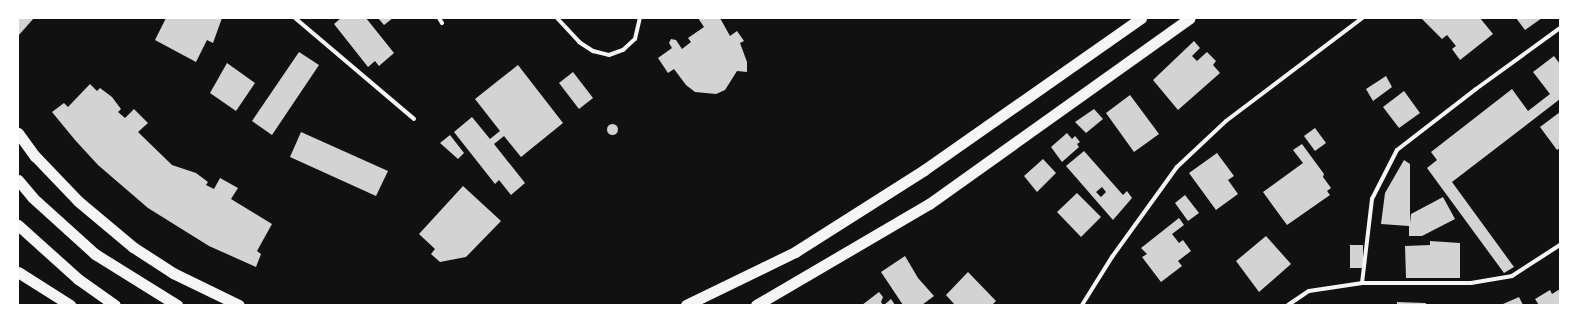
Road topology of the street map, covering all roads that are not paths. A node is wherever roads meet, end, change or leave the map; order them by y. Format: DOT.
graph roads {
  1 [pos="295,18"];
  2 [pos="439,18"];
  3 [pos="557,18"];
  4 [pos="640,18"];
  5 [pos="1141,18"];
  6 [pos="1190,18"];
  7 [pos="1362,18"];
  8 [pos="442,23"];
  9 [pos="1560,28"];
  10 [pos="414,119"];
  11 [pos="18,133"];
  12 [pos="18,180"];
  13 [pos="18,225"];
  14 [pos="1560,245"];
  15 [pos="18,272"];
  16 [pos="1362,283"];
  17 [pos="70,305"];
  18 [pos="115,305"];
  19 [pos="177,305"];
  20 [pos="239,305"];
  21 [pos="686,305"];
  22 [pos="756,305"];
  23 [pos="1082,305"];
  24 [pos="1288,305"];
  1 -- 10 [label="street"];
  2 -- 8 [label="street"];
  3 -- 4 [label="street"];
  5 -- 21 [label="highway"];
  6 -- 22 [label="highway"];
  7 -- 23 [label="street"];
  9 -- 16 [label="street"];
  11 -- 20 [label="highway"];
  12 -- 19 [label="highway"];
  13 -- 18 [label="highway"];
  14 -- 16 [label="street"];
  15 -- 17 [label="highway"];
  16 -- 24 [label="street"];
}
